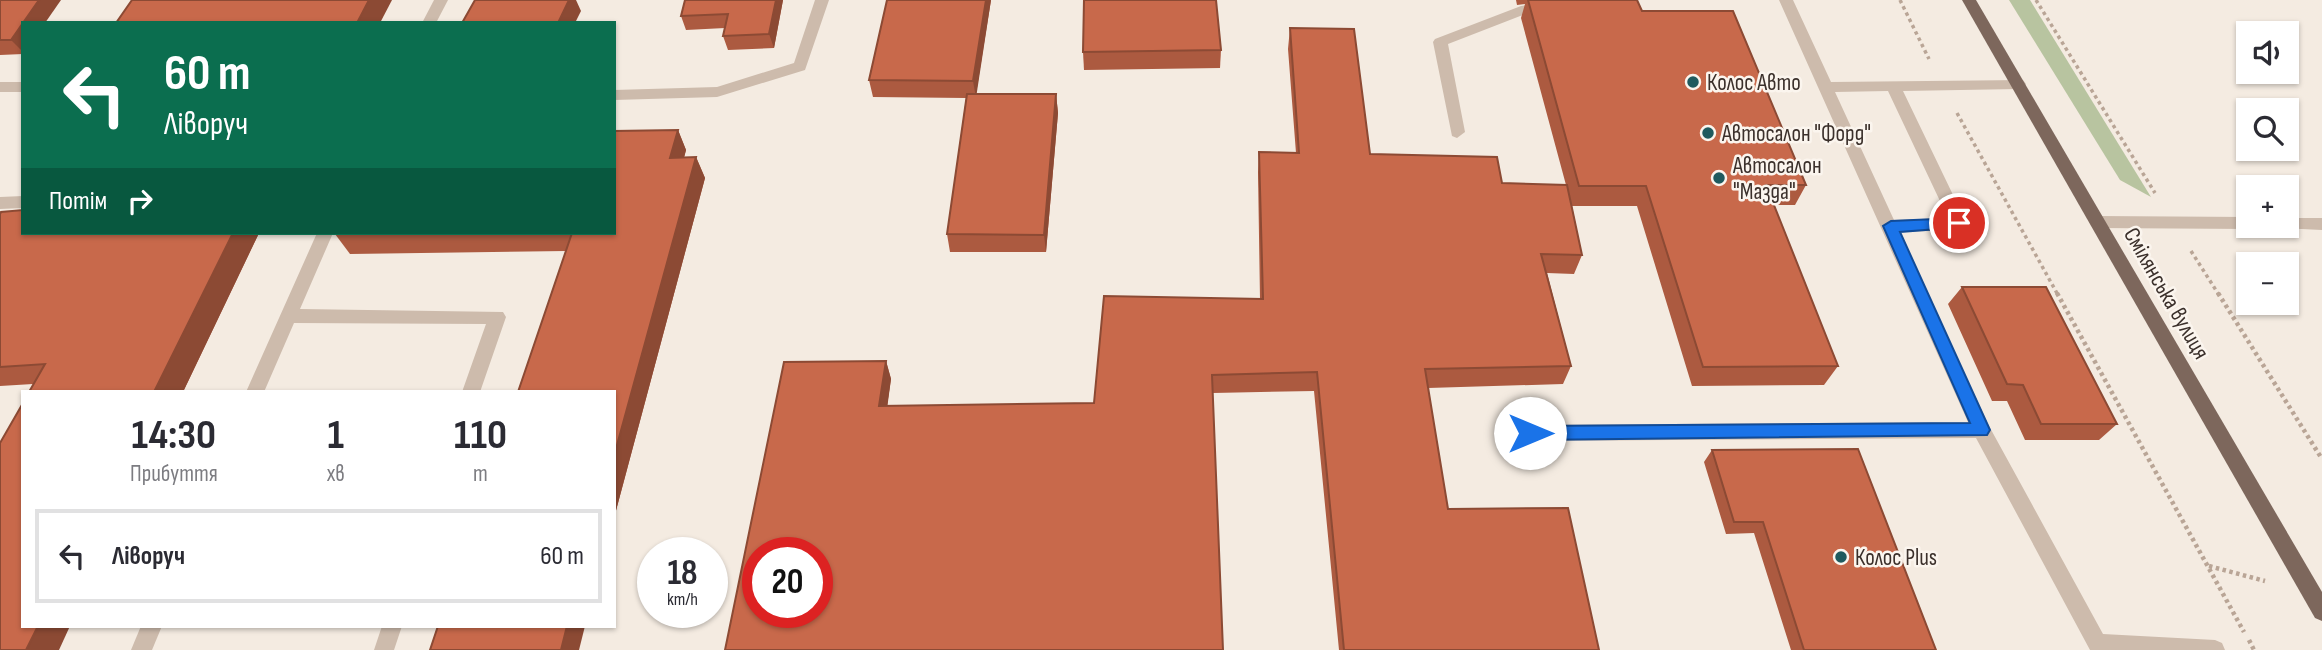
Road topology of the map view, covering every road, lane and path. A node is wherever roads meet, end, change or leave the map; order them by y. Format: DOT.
graph roads {
  1 [pos="441,0"];
  2 [pos="822,0"];
  3 [pos="1786,0"];
  4 [pos="1900,0"];
  5 [pos="1969,0"];
  6 [pos="1565,6"];
  7 [pos="430,21"];
  8 [pos="2018,84"];
  9 [pos="1942,85"];
  10 [pos="1893,86"];
  11 [pos="0,87"];
  12 [pos="21,87"];
  13 [pos="1826,87"];
  14 [pos="616,95"];
  15 [pos="1457,132"];
  16 [pos="21,202"];
  17 [pos="0,203"];
  18 [pos="2097,222"];
  19 [pos="2236,223"];
  20 [pos="2299,223"];
  21 [pos="2322,224"];
  22 [pos="1891,226"];
  23 [pos="324,235"];
  24 [pos="288,316"];
  25 [pos="256,390"];
  26 [pos="472,390"];
  27 [pos="1981,430"];
  28 [pos="1530,433"];
  29 [pos="2322,611"];
  30 [pos="151,628"];
  31 [pos="391,628"];
  32 [pos="2098,647"];
  33 [pos="141,650"];
  34 [pos="384,650"];
  35 [pos="2215,650"];
  36 [pos="2254,650"];
  1 -- 7 [label="lane"];
  2 -- 14 [label="lane"];
  3 -- 13 [label="lane"];
  4 -- 9 [label="path"];
  5 -- 8 [label="main road, Смілянська вулиця"];
  6 -- 15 [label="lane"];
  8 -- 9 [label="lane"];
  8 -- 18 [label="main road, Смілянська вулиця"];
  9 -- 10 [label="lane"];
  9 -- 36 [label="path"];
  10 -- 13 [label="lane"];
  10 -- 22 [label="lane"];
  11 -- 12 [label="lane"];
  13 -- 22 [label="lane"];
  16 -- 17 [label="lane"];
  18 -- 19 [label="lane"];
  18 -- 29 [label="main road, Смілянська вулиця"];
  20 -- 21 [label="lane"];
  22 -- 27 [label="lane"];
  23 -- 24 [label="lane"];
  24 -- 25 [label="lane"];
  24 -- 26 [label="lane"];
  27 -- 28 [label="lane"];
  27 -- 32 [label="lane"];
  30 -- 33 [label="lane"];
  31 -- 34 [label="lane"];
  32 -- 35 [label="lane"];
}
